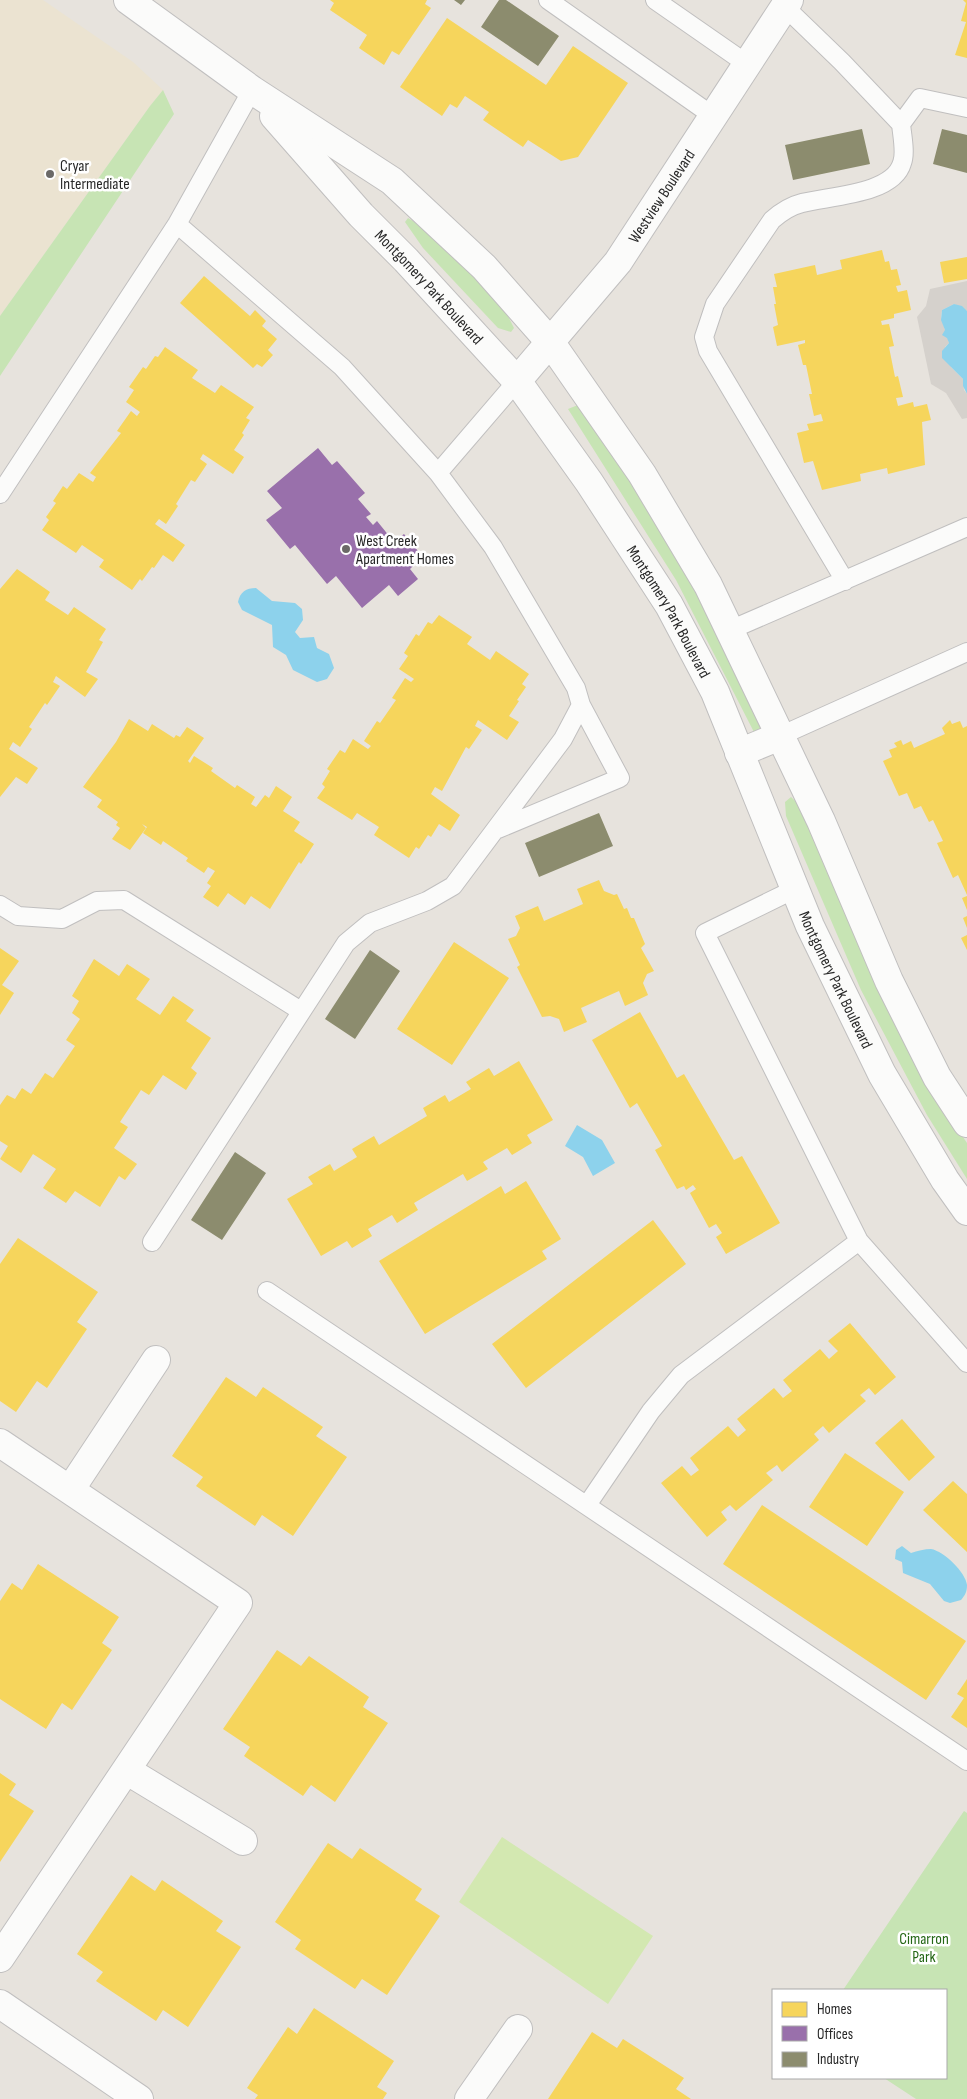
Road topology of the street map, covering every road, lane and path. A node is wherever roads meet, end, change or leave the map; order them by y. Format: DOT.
graph roads {
  1 [pos="128,0"];
  2 [pos="548,0"];
  3 [pos="655,0"];
  4 [pos="787,4"];
  5 [pos="747,64"];
  6 [pos="252,90"];
  7 [pos="967,108"];
  8 [pos="714,116"];
  9 [pos="901,124"];
  10 [pos="177,224"];
  11 [pos="552,342"];
  12 [pos="517,381"];
  13 [pos="438,473"];
  14 [pos="0,494"];
  15 [pos="967,527"];
  16 [pos="844,581"];
  17 [pos="730,630"];
  18 [pos="967,652"];
  19 [pos="581,705"];
  20 [pos="780,736"];
  21 [pos="739,753"];
  22 [pos="497,829"];
  23 [pos="795,889"];
  24 [pos="0,905"];
  25 [pos="301,1011"];
  26 [pos="967,1123"];
  27 [pos="967,1211"];
  28 [pos="152,1242"];
  29 [pos="858,1242"];
  30 [pos="266,1291"];
  31 [pos="156,1360"];
  32 [pos="967,1363"];
  33 [pos="0,1444"];
  34 [pos="70,1490"];
  35 [pos="587,1505"];
  36 [pos="967,1761"];
  37 [pos="126,1770"];
  38 [pos="243,1841"];
  39 [pos="0,1958"];
  40 [pos="0,2004"];
  41 [pos="518,2028"];
  42 [pos="139,2099"];
  43 [pos="469,2099"];
  1 -- 6 [label="street, Montgomery Park Boulevard"];
  2 -- 8 [label="lane"];
  3 -- 5 [label="lane"];
  4 -- 5 [label="street, Westview Boulevard"];
  4 -- 9 [label="lane"];
  5 -- 8 [label="street, Westview Boulevard"];
  6 -- 10 [label="lane"];
  6 -- 11 [label="street, Montgomery Park Boulevard"];
  6 -- 12 [label="street, Montgomery Park Boulevard"];
  7 -- 9 [label="lane"];
  8 -- 11 [label="street, Westview Boulevard"];
  9 -- 16 [label="lane"];
  10 -- 13 [label="lane"];
  10 -- 14 [label="lane"];
  11 -- 12 [label="street, Westview Boulevard"];
  11 -- 17 [label="street, Montgomery Park Boulevard"];
  12 -- 13 [label="lane"];
  12 -- 21 [label="street, Montgomery Park Boulevard"];
  13 -- 19 [label="lane"];
  15 -- 16 [label="lane"];
  16 -- 17 [label="lane"];
  17 -- 20 [label="street, Montgomery Park Boulevard"];
  18 -- 20 [label="lane"];
  19 -- 22 [label="lane"];
  19 -- 22 [label="lane"];
  20 -- 21 [label="street"];
  20 -- 26 [label="street, Montgomery Park Boulevard"];
  21 -- 23 [label="street, Montgomery Park Boulevard"];
  22 -- 25 [label="lane"];
  23 -- 27 [label="street, Montgomery Park Boulevard"];
  23 -- 29 [label="lane"];
  24 -- 25 [label="lane"];
  25 -- 28 [label="lane"];
  29 -- 32 [label="lane"];
  29 -- 35 [label="lane"];
  30 -- 35 [label="lane"];
  31 -- 34 [label="street"];
  33 -- 34 [label="street"];
  34 -- 37 [label="street"];
  35 -- 36 [label="lane"];
  37 -- 38 [label="street"];
  37 -- 39 [label="street"];
  40 -- 42 [label="street"];
  41 -- 43 [label="street"];
}
